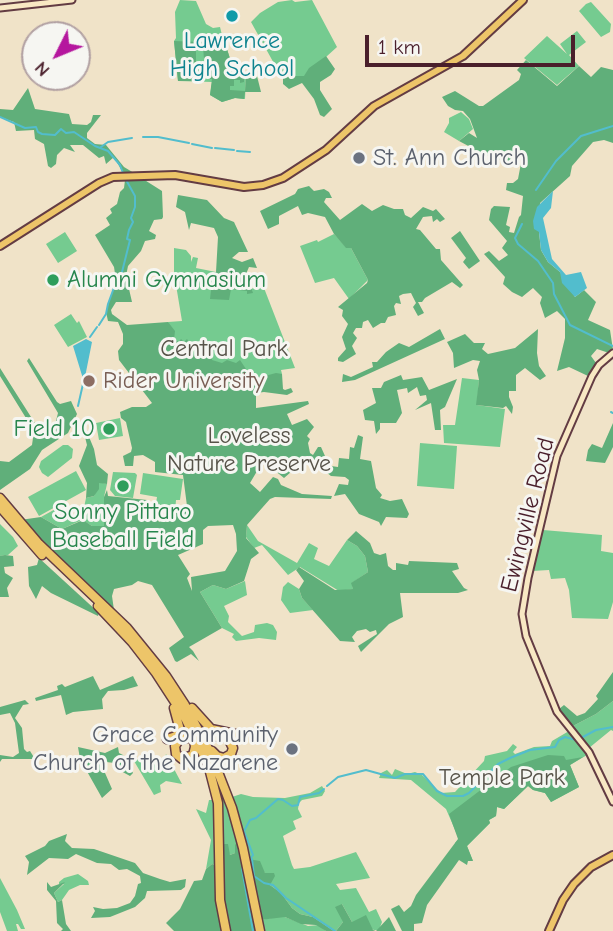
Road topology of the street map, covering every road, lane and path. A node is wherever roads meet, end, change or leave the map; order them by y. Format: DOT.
graph roads {
  1 [pos="72,0"];
  2 [pos="523,0"];
  3 [pos="0,8"];
  4 [pos="0,246"];
  5 [pos="613,354"];
  6 [pos="0,498"];
  7 [pos="0,507"];
  8 [pos="166,676"];
  9 [pos="170,695"];
  10 [pos="184,716"];
  11 [pos="195,723"];
  12 [pos="235,734"];
  13 [pos="213,736"];
  14 [pos="188,738"];
  15 [pos="167,739"];
  16 [pos="613,802"];
  17 [pos="613,855"];
  18 [pos="226,931"];
  19 [pos="260,931"];
  20 [pos="549,931"];
  1 -- 3 [label="main road"];
  2 -- 4 [label="main road"];
  5 -- 16 [label="main road, Ewingville Road"];
  6 -- 8 [label="highway"];
  7 -- 9 [label="highway"];
  8 -- 11 [label="highway"];
  8 -- 12 [label="highway"];
  9 -- 10 [label="highway"];
  9 -- 15 [label="highway"];
  10 -- 14 [label="highway"];
  10 -- 18 [label="highway"];
  11 -- 13 [label="highway"];
  11 -- 19 [label="highway"];
  17 -- 20 [label="main road"];
}
